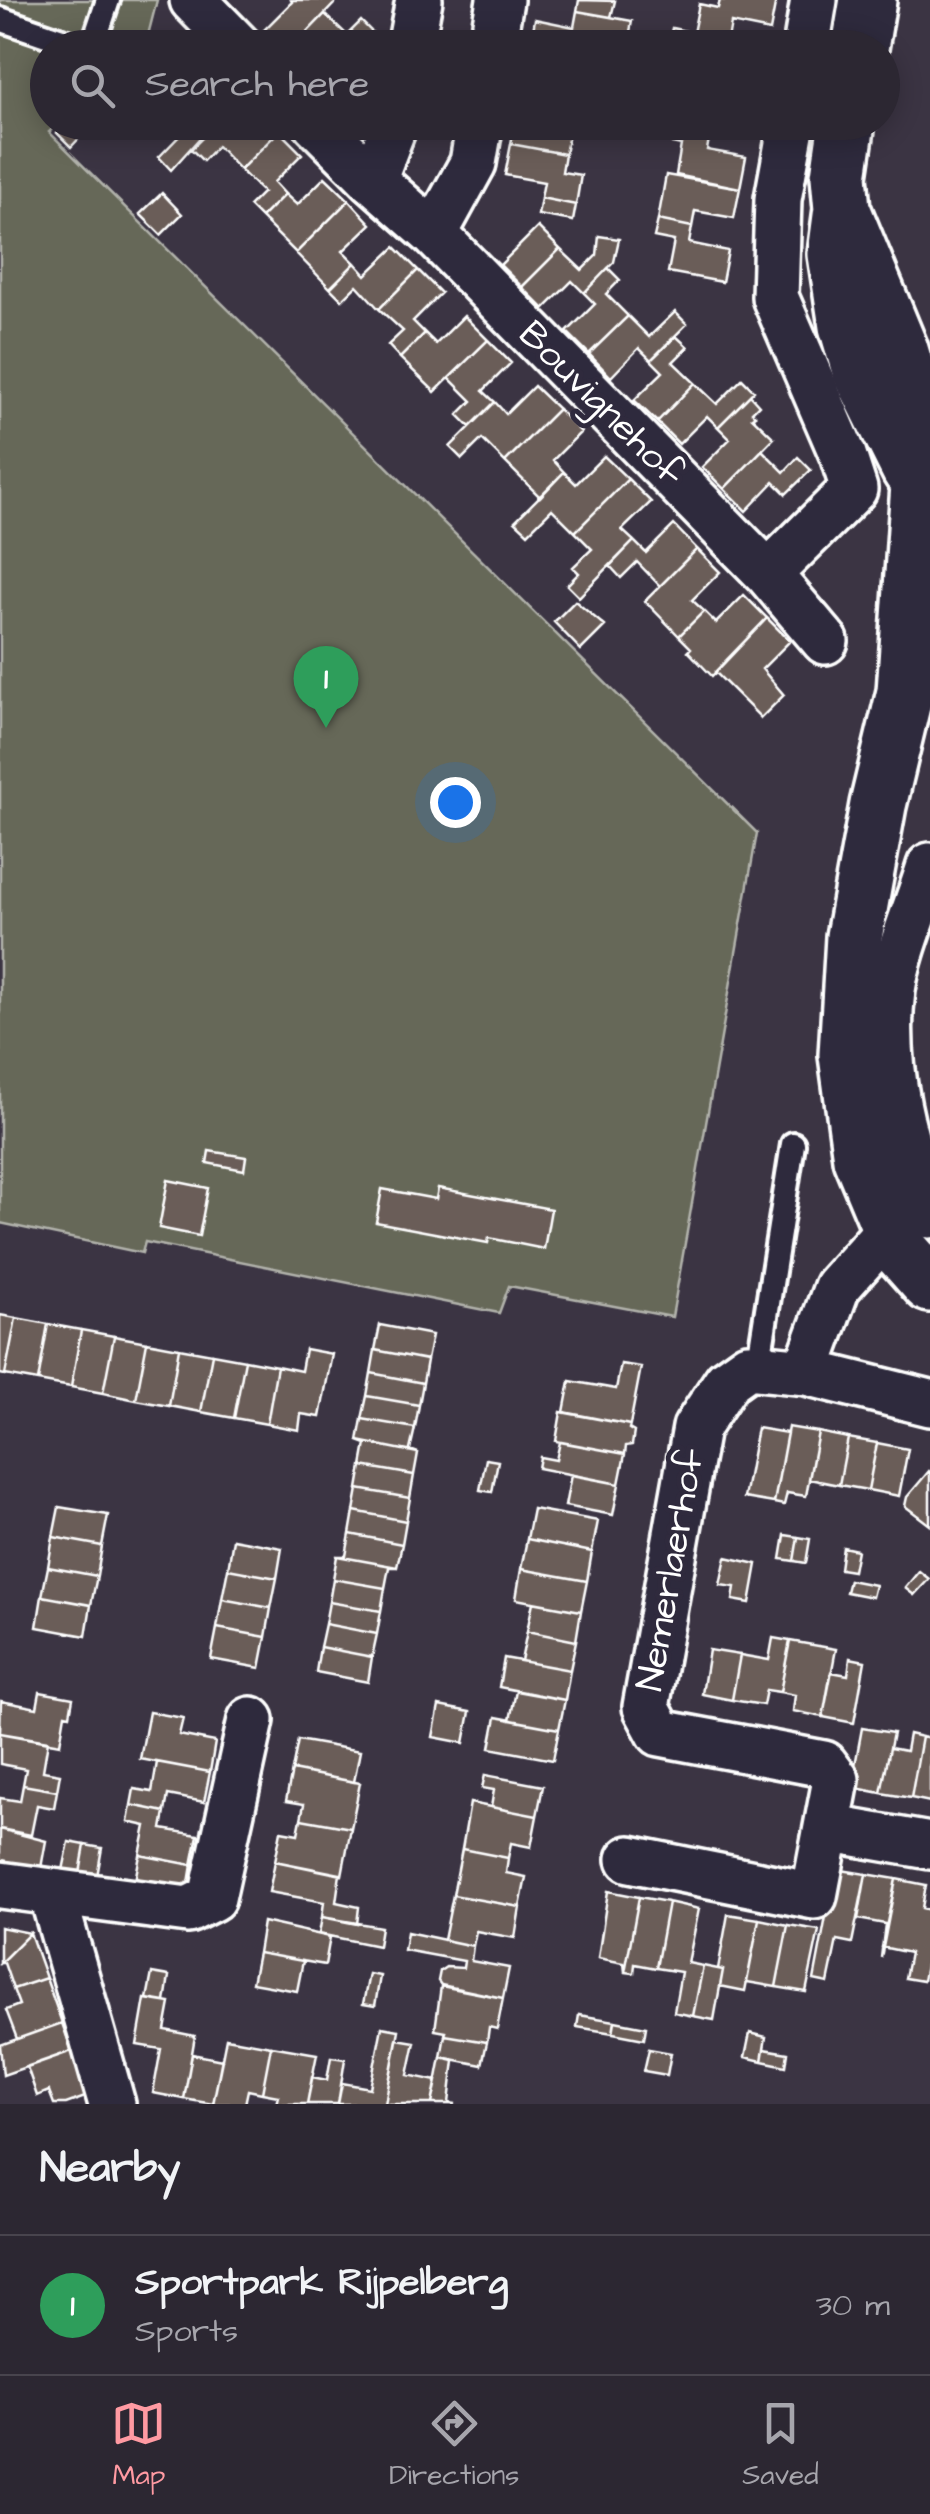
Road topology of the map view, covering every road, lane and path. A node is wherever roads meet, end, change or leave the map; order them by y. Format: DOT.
graph roads {
  1 [pos="108,0"];
  2 [pos="193,0"];
  3 [pos="419,0"];
  4 [pos="500,0"];
  5 [pos="814,0"];
  6 [pos="868,0"];
  7 [pos="0,18"];
  8 [pos="35,30"];
  9 [pos="96,30"];
  10 [pos="222,30"];
  11 [pos="413,30"];
  12 [pos="495,30"];
  13 [pos="809,30"];
  14 [pos="863,30"];
  15 [pos="333,140"];
  16 [pos="388,140"];
  17 [pos="477,140"];
  18 [pos="789,140"];
  19 [pos="844,140"];
  20 [pos="373,180"];
  21 [pos="434,234"];
  22 [pos="897,351"];
  23 [pos="768,574"];
  24 [pos="824,641"];
  25 [pos="930,866"];
  26 [pos="794,1144"];
  27 [pos="911,1221"];
  28 [pos="930,1284"];
  29 [pos="758,1368"];
  30 [pos="806,1372"];
  31 [pos="930,1403"];
  32 [pos="251,1720"];
  33 [pos="827,1828"];
  34 [pos="930,1846"];
  35 [pos="630,1859"];
  36 [pos="0,1885"];
  37 [pos="52,1892"];
  38 [pos="112,2104"];
  1 -- 9 [label="lane"];
  2 -- 10 [label="street"];
  3 -- 11 [label="street"];
  4 -- 12 [label="street"];
  5 -- 13 [label="street"];
  6 -- 14 [label="street"];
  7 -- 8 [label="lane"];
  15 -- 20 [label="street, Bouvignehof"];
  16 -- 20 [label="street"];
  17 -- 21 [label="street"];
  18 -- 23 [label="street"];
  19 -- 22 [label="street"];
  20 -- 21 [label="street, Bouvignehof"];
  21 -- 23 [label="street, Bouvignehof"];
  22 -- 27 [label="street"];
  23 -- 24 [label="street, Bouvignehof"];
  25 -- 27 [label="street"];
  26 -- 29 [label="lane"];
  27 -- 28 [label="street"];
  27 -- 30 [label="street"];
  29 -- 30 [label="street"];
  29 -- 33 [label="street, Nemerlaerhof"];
  30 -- 31 [label="street"];
  32 -- 37 [label="street"];
  33 -- 34 [label="street"];
  33 -- 35 [label="street, Nemerlaerhof"];
  36 -- 37 [label="street"];
  37 -- 38 [label="street"];
}
